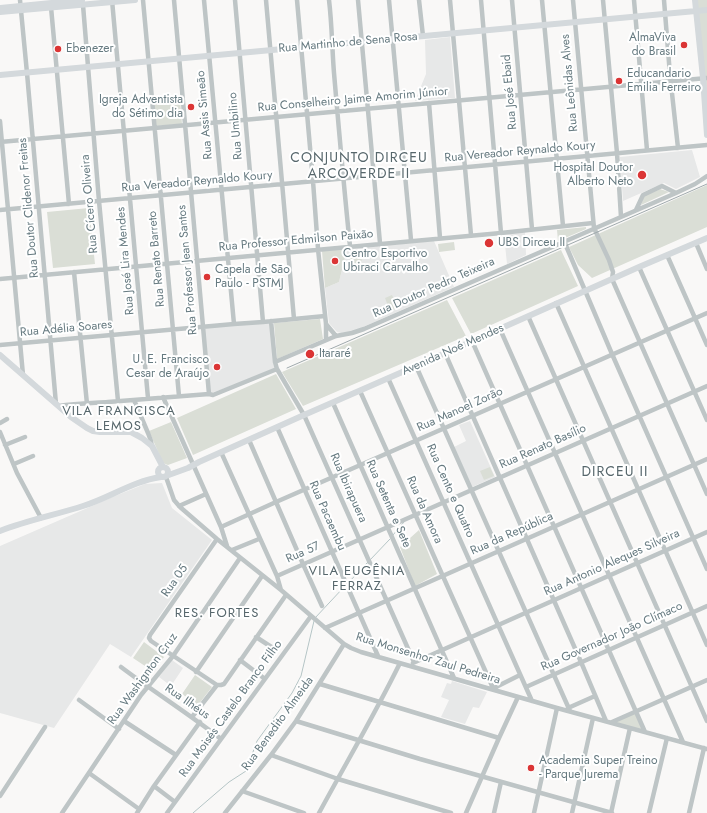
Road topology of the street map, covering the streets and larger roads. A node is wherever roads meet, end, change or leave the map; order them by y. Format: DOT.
graph roads {
  1 [pos="135,0"];
  2 [pos="143,0"];
  3 [pos="174,0"];
  4 [pos="204,0"];
  5 [pos="235,0"];
  6 [pos="266,0"];
  7 [pos="297,0"];
  8 [pos="329,0"];
  9 [pos="358,0"];
  10 [pos="388,0"];
  11 [pos="419,0"];
  12 [pos="450,0"];
  13 [pos="481,0"];
  14 [pos="512,0"];
  15 [pos="542,0"];
  16 [pos="573,0"];
  17 [pos="603,0"];
  18 [pos="634,0"];
  19 [pos="664,0"];
  20 [pos="696,0"];
  21 [pos="112,1"];
  22 [pos="82,2"];
  23 [pos="51,3"];
  24 [pos="20,6"];
  25 [pos="0,8"];
  26 [pos="707,10"];
  27 [pos="696,11"];
  28 [pos="0,12"];
  29 [pos="665,14"];
  30 [pos="636,17"];
  31 [pos="604,19"];
  32 [pos="575,22"];
  33 [pos="544,25"];
  34 [pos="514,28"];
  35 [pos="484,31"];
  36 [pos="453,33"];
  37 [pos="423,36"];
  38 [pos="392,39"];
  39 [pos="361,42"];
  40 [pos="331,45"];
  41 [pos="301,47"];
  42 [pos="270,50"];
  43 [pos="240,53"];
  44 [pos="209,56"];
  45 [pos="179,58"];
  46 [pos="149,61"];
  47 [pos="118,64"];
  48 [pos="88,67"];
  49 [pos="57,70"];
  50 [pos="27,73"];
  51 [pos="0,75"];
  52 [pos="705,78"];
  53 [pos="671,81"];
  54 [pos="641,84"];
  55 [pos="611,86"];
  56 [pos="581,89"];
  57 [pos="550,92"];
  58 [pos="520,95"];
  59 [pos="490,98"];
  60 [pos="459,100"];
  61 [pos="429,103"];
  62 [pos="398,106"];
  63 [pos="368,109"];
  64 [pos="337,111"];
  65 [pos="307,114"];
  66 [pos="277,117"];
  67 [pos="246,120"];
  68 [pos="0,121"];
  69 [pos="216,123"];
  70 [pos="185,125"];
  71 [pos="155,128"];
  72 [pos="124,131"];
  73 [pos="94,134"];
  74 [pos="707,135"];
  75 [pos="63,136"];
  76 [pos="33,139"];
  77 [pos="1,142"];
  78 [pos="707,145"];
  79 [pos="678,148"];
  80 [pos="647,150"];
  81 [pos="617,153"];
  82 [pos="587,156"];
  83 [pos="556,159"];
  84 [pos="526,162"];
  85 [pos="496,164"];
  86 [pos="465,167"];
  87 [pos="434,170"];
  88 [pos="404,173"];
  89 [pos="373,176"];
  90 [pos="707,176"];
  91 [pos="343,178"];
  92 [pos="313,181"];
  93 [pos="282,184"];
  94 [pos="252,187"];
  95 [pos="222,190"];
  96 [pos="191,192"];
  97 [pos="676,193"];
  98 [pos="161,195"];
  99 [pos="130,198"];
  100 [pos="99,201"];
  101 [pos="69,204"];
  102 [pos="39,206"];
  103 [pos="8,209"];
  104 [pos="0,210"];
  105 [pos="636,210"];
  106 [pos="621,217"];
  107 [pos="562,226"];
  108 [pos="593,226"];
  109 [pos="532,229"];
  110 [pos="501,233"];
  111 [pos="471,236"];
  112 [pos="440,238"];
  113 [pos="707,238"];
  114 [pos="410,240"];
  115 [pos="564,241"];
  116 [pos="380,243"];
  117 [pos="696,243"];
  118 [pos="350,246"];
  119 [pos="318,249"];
  120 [pos="288,252"];
  121 [pos="258,255"];
  122 [pos="667,255"];
  123 [pos="228,257"];
  124 [pos="197,260"];
  125 [pos="167,263"];
  126 [pos="136,266"];
  127 [pos="639,267"];
  128 [pos="106,269"];
  129 [pos="707,269"];
  130 [pos="74,272"];
  131 [pos="45,275"];
  132 [pos="14,277"];
  133 [pos="0,279"];
  134 [pos="612,279"];
  135 [pos="585,291"];
  136 [pos="556,303"];
  137 [pos="707,313"];
  138 [pos="325,316"];
  139 [pos="528,316"];
  140 [pos="695,318"];
  141 [pos="294,319"];
  142 [pos="264,322"];
  143 [pos="271,322"];
  144 [pos="234,324"];
  145 [pos="326,324"];
  146 [pos="203,327"];
  147 [pos="173,329"];
  148 [pos="500,329"];
  149 [pos="667,330"];
  150 [pos="142,332"];
  151 [pos="111,335"];
  152 [pos="336,336"];
  153 [pos="81,338"];
  154 [pos="326,340"];
  155 [pos="51,341"];
  156 [pos="472,341"];
  157 [pos="640,342"];
  158 [pos="20,343"];
  159 [pos="0,345"];
  160 [pos="707,345"];
  161 [pos="445,353"];
  162 [pos="612,354"];
  163 [pos="0,355"];
  164 [pos="275,362"];
  165 [pos="416,366"];
  166 [pos="584,366"];
  167 [pos="277,369"];
  168 [pos="23,375"];
  169 [pos="388,378"];
  170 [pos="556,379"];
  171 [pos="707,386"];
  172 [pos="360,390"];
  173 [pos="528,391"];
  174 [pos="694,391"];
  175 [pos="209,394"];
  176 [pos="179,396"];
  177 [pos="163,397"];
  178 [pos="148,398"];
  179 [pos="134,400"];
  180 [pos="118,401"];
  181 [pos="333,403"];
  182 [pos="667,403"];
  183 [pos="87,404"];
  184 [pos="500,404"];
  185 [pos="58,405"];
  186 [pos="304,415"];
  187 [pos="472,416"];
  188 [pos="639,416"];
  189 [pos="7,420"];
  190 [pos="707,420"];
  191 [pos="0,423"];
  192 [pos="277,427"];
  193 [pos="444,428"];
  194 [pos="611,428"];
  195 [pos="0,432"];
  196 [pos="25,437"];
  197 [pos="249,440"];
  198 [pos="583,440"];
  199 [pos="416,441"];
  200 [pos="6,445"];
  201 [pos="150,446"];
  202 [pos="221,452"];
  203 [pos="388,453"];
  204 [pos="555,453"];
  205 [pos="33,456"];
  206 [pos="707,459"];
  207 [pos="14,464"];
  208 [pos="195,464"];
  209 [pos="694,464"];
  210 [pos="360,465"];
  211 [pos="527,465"];
  212 [pos="163,473"];
  213 [pos="499,477"];
  214 [pos="666,477"];
  215 [pos="332,478"];
  216 [pos="638,489"];
  217 [pos="304,490"];
  218 [pos="472,490"];
  219 [pos="206,494"];
  220 [pos="707,494"];
  221 [pos="276,502"];
  222 [pos="443,502"];
  223 [pos="610,502"];
  224 [pos="179,506"];
  225 [pos="582,514"];
  226 [pos="249,515"];
  227 [pos="416,515"];
  228 [pos="41,518"];
  229 [pos="554,526"];
  230 [pos="221,527"];
  231 [pos="388,527"];
  232 [pos="0,532"];
  233 [pos="707,532"];
  234 [pos="694,538"];
  235 [pos="217,539"];
  236 [pos="260,539"];
  237 [pos="360,539"];
  238 [pos="526,539"];
  239 [pos="230,548"];
  240 [pos="332,551"];
  241 [pos="498,551"];
  242 [pos="666,551"];
  243 [pos="240,558"];
  244 [pos="471,563"];
  245 [pos="637,563"];
  246 [pos="303,564"];
  247 [pos="707,569"];
  248 [pos="262,576"];
  249 [pos="276,576"];
  250 [pos="443,576"];
  251 [pos="609,576"];
  252 [pos="415,588"];
  253 [pos="582,588"];
  254 [pos="281,590"];
  255 [pos="286,594"];
  256 [pos="387,600"];
  257 [pos="554,601"];
  258 [pos="322,606"];
  259 [pos="707,606"];
  260 [pos="358,613"];
  261 [pos="526,613"];
  262 [pos="693,613"];
  263 [pos="313,618"];
  264 [pos="498,625"];
  265 [pos="664,625"];
  266 [pos="325,628"];
  267 [pos="256,637"];
  268 [pos="470,637"];
  269 [pos="637,637"];
  270 [pos="344,644"];
  271 [pos="707,644"];
  272 [pos="273,648"];
  273 [pos="609,649"];
  274 [pos="442,650"];
  275 [pos="173,656"];
  276 [pos="378,656"];
  277 [pos="240,660"];
  278 [pos="414,662"];
  279 [pos="581,662"];
  280 [pos="400,663"];
  281 [pos="410,666"];
  282 [pos="121,667"];
  283 [pos="196,672"];
  284 [pos="520,675"];
  285 [pos="553,675"];
  286 [pos="454,678"];
  287 [pos="265,679"];
  288 [pos="707,680"];
  289 [pos="320,684"];
  290 [pos="217,685"];
  291 [pos="526,686"];
  292 [pos="148,687"];
  293 [pos="692,687"];
  294 [pos="493,689"];
  295 [pos="595,696"];
  296 [pos="518,697"];
  297 [pos="664,699"];
  298 [pos="79,700"];
  299 [pos="532,700"];
  300 [pos="381,702"];
  301 [pos="557,708"];
  302 [pos="569,709"];
  303 [pos="636,712"];
  304 [pos="192,717"];
  305 [pos="593,718"];
  306 [pos="707,720"];
  307 [pos="124,721"];
  308 [pos="296,721"];
  309 [pos="606,721"];
  310 [pos="200,722"];
  311 [pos="612,722"];
  312 [pos="45,727"];
  313 [pos="630,728"];
  314 [pos="119,729"];
  315 [pos="645,732"];
  316 [pos="499,738"];
  317 [pos="667,738"];
  318 [pos="221,739"];
  319 [pos="358,741"];
  320 [pos="683,742"];
  321 [pos="705,748"];
  322 [pos="271,755"];
  323 [pos="176,756"];
  324 [pos="88,773"];
  325 [pos="482,776"];
  326 [pos="338,779"];
  327 [pos="501,782"];
  328 [pos="154,786"];
  329 [pos="242,791"];
  330 [pos="538,793"];
  331 [pos="0,796"];
  332 [pos="175,802"];
  333 [pos="574,803"];
  334 [pos="138,811"];
  335 [pos="62,813"];
  336 [pos="167,813"];
  337 [pos="225,813"];
  338 [pos="304,813"];
  339 [pos="319,813"];
  340 [pos="451,813"];
  341 [pos="466,813"];
  342 [pos="494,813"];
  343 [pos="534,813"];
  344 [pos="572,813"];
  345 [pos="611,813"];
  346 [pos="649,813"];
  347 [pos="689,813"];
  1 -- 21 [label="street"];
  2 -- 46 [label="street, Rua Renato Barreto"];
  3 -- 45 [label="street, Rua Professor Jean Santos"];
  4 -- 44 [label="street, Rua Assis Simeão"];
  5 -- 43 [label="street, Rua Umbilino"];
  6 -- 42 [label="street"];
  7 -- 41 [label="street"];
  8 -- 40 [label="street"];
  9 -- 39 [label="street"];
  10 -- 38 [label="street"];
  11 -- 37 [label="street"];
  12 -- 36 [label="street"];
  13 -- 35 [label="street"];
  14 -- 34 [label="street, Rua José Ebaid"];
  15 -- 33 [label="street"];
  16 -- 32 [label="street, Rua Leônidas Alves"];
  17 -- 31 [label="street"];
  18 -- 30 [label="street"];
  19 -- 29 [label="street"];
  20 -- 27 [label="street"];
  21 -- 22 [label="street"];
  21 -- 47 [label="street, Rua José Lira Mendes"];
  22 -- 23 [label="street"];
  22 -- 48 [label="street, Rua Cícero Oliveira"];
  23 -- 24 [label="street"];
  23 -- 49 [label="street"];
  24 -- 25 [label="street"];
  24 -- 28 [label="street"];
  24 -- 50 [label="street, Rua Doutor Clidenor Freitas"];
  26 -- 27 [label="street, Rua Martinho de Sena Rosa"];
  27 -- 29 [label="street, Rua Martinho de Sena Rosa"];
  27 -- 52 [label="street"];
  29 -- 30 [label="street, Rua Martinho de Sena Rosa"];
  29 -- 53 [label="street"];
  30 -- 31 [label="street, Rua Martinho de Sena Rosa"];
  30 -- 54 [label="street"];
  31 -- 32 [label="street, Rua Martinho de Sena Rosa"];
  31 -- 55 [label="street"];
  32 -- 33 [label="street, Rua Martinho de Sena Rosa"];
  32 -- 56 [label="street, Rua Leônidas Alves"];
  33 -- 34 [label="street, Rua Martinho de Sena Rosa"];
  33 -- 57 [label="street"];
  34 -- 35 [label="street, Rua Martinho de Sena Rosa"];
  34 -- 58 [label="street, Rua José Ebaid"];
  35 -- 36 [label="street, Rua Martinho de Sena Rosa"];
  35 -- 59 [label="street"];
  36 -- 37 [label="street, Rua Martinho de Sena Rosa"];
  36 -- 60 [label="street"];
  37 -- 38 [label="street, Rua Martinho de Sena Rosa"];
  38 -- 39 [label="street, Rua Martinho de Sena Rosa"];
  38 -- 62 [label="street"];
  39 -- 40 [label="street, Rua Martinho de Sena Rosa"];
  39 -- 63 [label="street"];
  40 -- 41 [label="street, Rua Martinho de Sena Rosa"];
  40 -- 64 [label="street"];
  41 -- 42 [label="street, Rua Martinho de Sena Rosa"];
  41 -- 65 [label="street"];
  42 -- 43 [label="street, Rua Martinho de Sena Rosa"];
  42 -- 66 [label="street"];
  43 -- 44 [label="street, Rua Martinho de Sena Rosa"];
  43 -- 67 [label="street, Rua Umbilino"];
  44 -- 45 [label="street, Rua Martinho de Sena Rosa"];
  44 -- 69 [label="street, Rua Assis Simeão"];
  45 -- 46 [label="street, Rua Martinho de Sena Rosa"];
  45 -- 70 [label="street, Rua Professor Jean Santos"];
  46 -- 47 [label="street, Rua Martinho de Sena Rosa"];
  46 -- 71 [label="street, Rua Renato Barreto"];
  47 -- 48 [label="street, Rua Martinho de Sena Rosa"];
  47 -- 72 [label="street, Rua José Lira Mendes"];
  48 -- 49 [label="street, Rua Martinho de Sena Rosa"];
  48 -- 73 [label="street, Rua Cícero Oliveira"];
  49 -- 50 [label="street, Rua Martinho de Sena Rosa"];
  49 -- 75 [label="street"];
  50 -- 51 [label="street, Rua Martinho de Sena Rosa"];
  50 -- 76 [label="street, Rua Doutor Clidenor Freitas"];
  52 -- 53 [label="street, Rua Conselheiro Jaime Amorim Júnior"];
  52 -- 74 [label="street"];
  53 -- 54 [label="street, Rua Conselheiro Jaime Amorim Júnior"];
  53 -- 79 [label="street"];
  54 -- 55 [label="street, Rua Conselheiro Jaime Amorim Júnior"];
  54 -- 80 [label="street"];
  55 -- 56 [label="street, Rua Conselheiro Jaime Amorim Júnior"];
  55 -- 81 [label="street"];
  56 -- 57 [label="street, Rua Conselheiro Jaime Amorim Júnior"];
  56 -- 82 [label="street, Rua Leônidas Alves"];
  57 -- 58 [label="street, Rua Conselheiro Jaime Amorim Júnior"];
  57 -- 83 [label="street"];
  58 -- 59 [label="street, Rua Conselheiro Jaime Amorim Júnior"];
  58 -- 84 [label="street, Rua José Ebaid"];
  59 -- 60 [label="street, Rua Conselheiro Jaime Amorim Júnior"];
  59 -- 85 [label="street"];
  60 -- 61 [label="street, Rua Conselheiro Jaime Amorim Júnior"];
  60 -- 86 [label="street"];
  61 -- 62 [label="street, Rua Conselheiro Jaime Amorim Júnior"];
  61 -- 87 [label="street"];
  62 -- 63 [label="street, Rua Conselheiro Jaime Amorim Júnior"];
  62 -- 88 [label="street"];
  63 -- 64 [label="street, Rua Conselheiro Jaime Amorim Júnior"];
  63 -- 89 [label="street"];
  64 -- 65 [label="street, Rua Conselheiro Jaime Amorim Júnior"];
  64 -- 91 [label="street"];
  65 -- 66 [label="street, Rua Conselheiro Jaime Amorim Júnior"];
  65 -- 92 [label="street"];
  66 -- 67 [label="street, Rua Conselheiro Jaime Amorim Júnior"];
  66 -- 93 [label="street"];
  67 -- 69 [label="street, Rua Conselheiro Jaime Amorim Júnior"];
  67 -- 94 [label="street, Rua Umbilino"];
  68 -- 77 [label="street"];
  69 -- 70 [label="street, Rua Conselheiro Jaime Amorim Júnior"];
  69 -- 95 [label="street, Rua Assis Simeão"];
  70 -- 71 [label="street, Rua Conselheiro Jaime Amorim Júnior"];
  70 -- 96 [label="street, Rua Professor Jean Santos"];
  71 -- 72 [label="street, Rua Conselheiro Jaime Amorim Júnior"];
  71 -- 98 [label="street, Rua Renato Barreto"];
  72 -- 73 [label="street, Rua Conselheiro Jaime Amorim Júnior"];
  72 -- 99 [label="street, Rua José Lira Mendes"];
  73 -- 75 [label="street, Rua Conselheiro Jaime Amorim Júnior"];
  73 -- 100 [label="street, Rua Cícero Oliveira"];
  75 -- 76 [label="street, Rua Conselheiro Jaime Amorim Júnior"];
  75 -- 101 [label="street"];
  76 -- 77 [label="street, Rua Conselheiro Jaime Amorim Júnior"];
  76 -- 102 [label="street, Rua Doutor Clidenor Freitas"];
  77 -- 103 [label="street"];
  78 -- 79 [label="street, Rua Vereador Reynaldo Koury"];
  79 -- 80 [label="street, Rua Vereador Reynaldo Koury"];
  80 -- 81 [label="street, Rua Vereador Reynaldo Koury"];
  81 -- 82 [label="street, Rua Vereador Reynaldo Koury"];
  81 -- 106 [label="street"];
  82 -- 83 [label="street, Rua Vereador Reynaldo Koury"];
  82 -- 108 [label="street, Rua Leônidas Alves"];
  83 -- 84 [label="street, Rua Vereador Reynaldo Koury"];
  83 -- 107 [label="street"];
  84 -- 85 [label="street, Rua Vereador Reynaldo Koury"];
  84 -- 109 [label="street, Rua José Ebaid"];
  85 -- 86 [label="street, Rua Vereador Reynaldo Koury"];
  85 -- 110 [label="street"];
  86 -- 87 [label="street, Rua Vereador Reynaldo Koury"];
  86 -- 111 [label="street"];
  87 -- 88 [label="street, Rua Vereador Reynaldo Koury"];
  87 -- 112 [label="street"];
  88 -- 89 [label="street, Rua Vereador Reynaldo Koury"];
  88 -- 114 [label="street"];
  89 -- 91 [label="street, Rua Vereador Reynaldo Koury"];
  89 -- 116 [label="street"];
  90 -- 97 [label="street, Rua Doutor Pedro Teixeira"];
  91 -- 92 [label="street, Rua Vereador Reynaldo Koury"];
  91 -- 118 [label="street"];
  92 -- 93 [label="street, Rua Vereador Reynaldo Koury"];
  92 -- 119 [label="street"];
  93 -- 94 [label="street, Rua Vereador Reynaldo Koury"];
  93 -- 120 [label="street"];
  94 -- 95 [label="street, Rua Vereador Reynaldo Koury"];
  94 -- 121 [label="street, Rua Umbilino"];
  95 -- 96 [label="street, Rua Vereador Reynaldo Koury"];
  95 -- 123 [label="street, Rua Assis Simeão"];
  96 -- 98 [label="street, Rua Vereador Reynaldo Koury"];
  96 -- 124 [label="street, Rua Professor Jean Santos"];
  97 -- 105 [label="street, Rua Doutor Pedro Teixeira"];
  97 -- 105 [label="street"];
  98 -- 99 [label="street, Rua Vereador Reynaldo Koury"];
  98 -- 125 [label="street, Rua Renato Barreto"];
  99 -- 100 [label="street, Rua Vereador Reynaldo Koury"];
  99 -- 126 [label="street, Rua José Lira Mendes"];
  100 -- 101 [label="street, Rua Vereador Reynaldo Koury"];
  100 -- 128 [label="street, Rua Cícero Oliveira"];
  101 -- 102 [label="street, Rua Vereador Reynaldo Koury"];
  102 -- 103 [label="street, Rua Vereador Reynaldo Koury"];
  102 -- 131 [label="street, Rua Doutor Clidenor Freitas"];
  103 -- 104 [label="street, Rua Vereador Reynaldo Koury"];
  103 -- 132 [label="street"];
  105 -- 106 [label="street, Rua Doutor Pedro Teixeira"];
  106 -- 108 [label="street, Rua Doutor Pedro Teixeira"];
  107 -- 108 [label="street, Rua Professor Edmilson Paixão"];
  107 -- 109 [label="street, Rua Professor Edmilson Paixão"];
  108 -- 115 [label="street, Rua Doutor Pedro Teixeira"];
  108 -- 134 [label="street, Rua Leônidas Alves"];
  109 -- 110 [label="street, Rua Professor Edmilson Paixão"];
  110 -- 111 [label="street, Rua Professor Edmilson Paixão"];
  111 -- 112 [label="street, Rua Professor Edmilson Paixão"];
  112 -- 114 [label="street, Rua Professor Edmilson Paixão"];
  113 -- 117 [label="street, Avenida Noé Mendes"];
  114 -- 116 [label="street, Rua Professor Edmilson Paixão"];
  115 -- 135 [label="street"];
  115 -- 152 [label="street, Rua Doutor Pedro Teixeira"];
  116 -- 118 [label="street, Rua Professor Edmilson Paixão"];
  117 -- 122 [label="street, Avenida Noé Mendes"];
  117 -- 129 [label="street"];
  118 -- 119 [label="street, Rua Professor Edmilson Paixão"];
  119 -- 120 [label="street, Rua Professor Edmilson Paixão"];
  119 -- 138 [label="street"];
  120 -- 121 [label="street, Rua Professor Edmilson Paixão"];
  120 -- 141 [label="street"];
  121 -- 123 [label="street, Rua Professor Edmilson Paixão"];
  121 -- 142 [label="street, Rua Umbilino"];
  122 -- 127 [label="street, Avenida Noé Mendes"];
  122 -- 140 [label="street"];
  123 -- 124 [label="street, Rua Professor Edmilson Paixão"];
  123 -- 144 [label="street, Rua Assis Simeão"];
  124 -- 125 [label="street, Rua Professor Edmilson Paixão"];
  124 -- 146 [label="street, Rua Professor Jean Santos"];
  125 -- 126 [label="street, Rua Professor Edmilson Paixão"];
  125 -- 147 [label="street, Rua Renato Barreto"];
  126 -- 128 [label="street, Rua Professor Edmilson Paixão"];
  126 -- 150 [label="street, Rua José Lira Mendes"];
  127 -- 134 [label="street, Avenida Noé Mendes"];
  127 -- 149 [label="street"];
  128 -- 130 [label="street, Rua Professor Edmilson Paixão"];
  128 -- 151 [label="street, Rua Cícero Oliveira"];
  130 -- 131 [label="street, Rua Professor Edmilson Paixão"];
  130 -- 153 [label="street"];
  131 -- 132 [label="street, Rua Professor Edmilson Paixão"];
  131 -- 155 [label="street, Rua Doutor Clidenor Freitas"];
  132 -- 133 [label="street, Rua Professor Edmilson Paixão"];
  132 -- 158 [label="street"];
  134 -- 135 [label="street, Avenida Noé Mendes"];
  134 -- 157 [label="street, Rua Leônidas Alves"];
  135 -- 136 [label="street, Avenida Noé Mendes"];
  135 -- 162 [label="street"];
  136 -- 139 [label="street, Avenida Noé Mendes"];
  136 -- 166 [label="street"];
  137 -- 140 [label="street, Rua Manoel Zorão"];
  138 -- 141 [label="street, Rua Adélia Soares"];
  138 -- 145 [label="street"];
  139 -- 148 [label="street, Avenida Noé Mendes"];
  139 -- 170 [label="street"];
  140 -- 149 [label="street, Rua Manoel Zorão"];
  140 -- 160 [label="street"];
  141 -- 143 [label="street, Rua Adélia Soares"];
  142 -- 143 [label="street, Rua Adélia Soares"];
  142 -- 144 [label="street, Rua Adélia Soares"];
  143 -- 164 [label="street, Rua Ibirapuera"];
  144 -- 146 [label="street, Rua Adélia Soares"];
  145 -- 152 [label="street"];
  145 -- 154 [label="street"];
  146 -- 147 [label="street, Rua Adélia Soares"];
  146 -- 175 [label="street, Rua Professor Jean Santos"];
  147 -- 150 [label="street, Rua Adélia Soares"];
  147 -- 176 [label="street, Rua Renato Barreto"];
  148 -- 156 [label="street, Avenida Noé Mendes"];
  148 -- 173 [label="street"];
  149 -- 157 [label="street, Rua Manoel Zorão"];
  149 -- 174 [label="street"];
  150 -- 151 [label="street, Rua Adélia Soares"];
  150 -- 178 [label="street, Rua José Lira Mendes"];
  151 -- 153 [label="street, Rua Adélia Soares"];
  151 -- 180 [label="street, Rua Cícero Oliveira"];
  152 -- 154 [label="street, Rua Doutor Pedro Teixeira"];
  153 -- 155 [label="street, Rua Adélia Soares"];
  153 -- 183 [label="street"];
  154 -- 164 [label="street, Rua Doutor Pedro Teixeira"];
  155 -- 158 [label="street, Rua Adélia Soares"];
  155 -- 185 [label="street, Rua Doutor Clidenor Freitas"];
  156 -- 161 [label="street, Avenida Noé Mendes"];
  156 -- 184 [label="street"];
  157 -- 162 [label="street, Rua Manoel Zorão"];
  157 -- 182 [label="street, Rua Leônidas Alves"];
  158 -- 159 [label="street, Rua Adélia Soares"];
  158 -- 168 [label="street"];
  161 -- 165 [label="street, Avenida Noé Mendes"];
  161 -- 187 [label="street"];
  162 -- 166 [label="street, Rua Manoel Zorão"];
  162 -- 188 [label="street"];
  163 -- 168 [label="street"];
  164 -- 167 [label="street, Rua Ibirapuera"];
  165 -- 169 [label="street, Avenida Noé Mendes"];
  165 -- 193 [label="street"];
  166 -- 170 [label="street, Rua Manoel Zorão"];
  166 -- 194 [label="street"];
  167 -- 175 [label="street"];
  167 -- 186 [label="street, Rua Ibirapuera"];
  168 -- 185 [label="street"];
  169 -- 172 [label="street, Avenida Noé Mendes"];
  169 -- 199 [label="street, Rua Cento e Quatro"];
  170 -- 173 [label="street, Rua Manoel Zorão"];
  170 -- 198 [label="street"];
  171 -- 174 [label="street, Rua Renato Basílio"];
  172 -- 181 [label="street, Avenida Noé Mendes"];
  172 -- 203 [label="street, Rua da Amora"];
  173 -- 184 [label="street, Rua Manoel Zorão"];
  173 -- 204 [label="street"];
  174 -- 182 [label="street, Rua Renato Basílio"];
  174 -- 190 [label="street"];
  175 -- 176 [label="street"];
  176 -- 177 [label="street"];
  177 -- 178 [label="street"];
  177 -- 208 [label="street"];
  178 -- 179 [label="street"];
  179 -- 180 [label="street"];
  179 -- 201 [label="street"];
  180 -- 183 [label="street"];
  181 -- 186 [label="street, Avenida Noé Mendes"];
  181 -- 210 [label="street, Rua Setenta e Sete"];
  182 -- 188 [label="street, Rua Renato Basílio"];
  182 -- 209 [label="street, Rua Leônidas Alves"];
  183 -- 185 [label="street"];
  184 -- 187 [label="street, Rua Manoel Zorão"];
  184 -- 211 [label="street"];
  185 -- 201 [label="street"];
  186 -- 192 [label="street, Avenida Noé Mendes"];
  186 -- 215 [label="street, Rua Ibirapuera"];
  187 -- 193 [label="street, Rua Manoel Zorão"];
  187 -- 213 [label="street"];
  188 -- 194 [label="street, Rua Renato Basílio"];
  188 -- 214 [label="street"];
  189 -- 191 [label="street"];
  192 -- 197 [label="street, Avenida Noé Mendes"];
  192 -- 217 [label="street, Rua Pacaembu"];
  193 -- 199 [label="street, Rua Manoel Zorão"];
  193 -- 218 [label="street"];
  194 -- 198 [label="street, Rua Renato Basílio"];
  194 -- 216 [label="street"];
  195 -- 200 [label="street"];
  196 -- 200 [label="street"];
  197 -- 202 [label="street, Avenida Noé Mendes"];
  197 -- 221 [label="street"];
  198 -- 204 [label="street, Rua Renato Basílio"];
  198 -- 223 [label="street"];
  199 -- 203 [label="street, Rua Manoel Zorão"];
  199 -- 222 [label="street, Rua Cento e Quatro"];
  200 -- 207 [label="street"];
  201 -- 212 [label="street"];
  202 -- 208 [label="street, Avenida Noé Mendes"];
  202 -- 226 [label="street"];
  203 -- 210 [label="street, Rua Manoel Zorão"];
  203 -- 227 [label="street, Rua da Amora"];
  204 -- 211 [label="street, Rua Renato Basílio"];
  204 -- 225 [label="street"];
  205 -- 207 [label="street"];
  206 -- 209 [label="street, Rua da República"];
  207 -- 228 [label="street"];
  208 -- 212 [label="street, Avenida Noé Mendes"];
  208 -- 219 [label="street"];
  209 -- 214 [label="street, Rua da República"];
  209 -- 220 [label="street, Rua Leônidas Alves"];
  210 -- 215 [label="street, Rua Manoel Zorão"];
  210 -- 231 [label="street, Rua Setenta e Sete"];
  211 -- 213 [label="street, Rua Renato Basílio"];
  211 -- 229 [label="street"];
  212 -- 224 [label="street, Rua Monsenhor Zaul Pedreira"];
  212 -- 228 [label="street, Avenida Noé Mendes"];
  213 -- 218 [label="street, Rua Renato Basílio"];
  213 -- 238 [label="street"];
  214 -- 216 [label="street, Rua da República"];
  214 -- 234 [label="street"];
  215 -- 217 [label="street, Rua Manoel Zorão"];
  215 -- 237 [label="street, Rua Ibirapuera"];
  216 -- 223 [label="street, Rua da República"];
  216 -- 242 [label="street"];
  217 -- 221 [label="street, Rua Manoel Zorão"];
  217 -- 240 [label="street, Rua Pacaembu"];
  218 -- 222 [label="street, Rua Renato Basílio"];
  218 -- 241 [label="street"];
  219 -- 224 [label="street"];
  219 -- 230 [label="street"];
  221 -- 226 [label="street, Rua Manoel Zorão"];
  221 -- 246 [label="street"];
  222 -- 227 [label="street, Rua Renato Basílio"];
  222 -- 244 [label="street, Rua Cento e Quatro"];
  223 -- 225 [label="street, Rua da República"];
  223 -- 245 [label="street"];
  224 -- 235 [label="street, Rua Monsenhor Zaul Pedreira"];
  225 -- 229 [label="street, Rua da República"];
  225 -- 251 [label="street"];
  226 -- 230 [label="street, Rua Manoel Zorão"];
  226 -- 236 [label="street"];
  227 -- 231 [label="street, Rua Renato Basílio"];
  227 -- 250 [label="street, Rua da Amora"];
  228 -- 232 [label="street, Avenida Noé Mendes"];
  229 -- 238 [label="street, Rua da República"];
  229 -- 253 [label="street"];
  230 -- 239 [label="street"];
  231 -- 237 [label="street, Rua 57"];
  231 -- 252 [label="street, Rua Setenta e Sete"];
  233 -- 234 [label="street, Rua Antonio Aleques Silveira"];
  234 -- 242 [label="street, Rua Antonio Aleques Silveira"];
  234 -- 247 [label="street"];
  235 -- 239 [label="street, Rua Monsenhor Zaul Pedreira"];
  235 -- 275 [label="street, Rua 05"];
  236 -- 239 [label="street"];
  236 -- 249 [label="street"];
  237 -- 240 [label="street, Rua 57"];
  237 -- 256 [label="street, Rua Ibirapuera"];
  238 -- 241 [label="street, Rua da República"];
  238 -- 257 [label="street"];
  239 -- 243 [label="street, Rua Monsenhor Zaul Pedreira"];
  240 -- 246 [label="street, Rua 57"];
  240 -- 260 [label="street, Rua Pacaembu"];
  241 -- 244 [label="street, Rua da República"];
  241 -- 261 [label="street"];
  242 -- 245 [label="street, Rua Antonio Aleques Silveira"];
  242 -- 262 [label="street"];
  243 -- 248 [label="street, Rua Monsenhor Zaul Pedreira"];
  243 -- 275 [label="street, Rua Washignton Cruz"];
  244 -- 250 [label="street, Rua da República"];
  244 -- 264 [label="street, Rua Cento e Quatro"];
  245 -- 251 [label="street, Rua Antonio Aleques Silveira"];
  245 -- 265 [label="street"];
  246 -- 249 [label="street, Rua 57"];
  246 -- 258 [label="street"];
  248 -- 254 [label="street, Rua Monsenhor Zaul Pedreira"];
  248 -- 283 [label="street"];
  249 -- 254 [label="street"];
  250 -- 252 [label="street, Rua da República"];
  250 -- 268 [label="street, Rua da Amora"];
  251 -- 253 [label="street, Rua Antonio Aleques Silveira"];
  251 -- 269 [label="street"];
  252 -- 256 [label="street, Rua da República"];
  252 -- 274 [label="street, Rua Setenta e Sete"];
  253 -- 257 [label="street, Rua Antonio Aleques Silveira"];
  253 -- 273 [label="street"];
  254 -- 255 [label="street, Rua Monsenhor Zaul Pedreira"];
  255 -- 263 [label="street, Rua Monsenhor Zaul Pedreira"];
  255 -- 267 [label="street"];
  256 -- 260 [label="street, Rua da República"];
  256 -- 278 [label="street, Rua Ibirapuera"];
  257 -- 261 [label="street, Rua Antonio Aleques Silveira"];
  257 -- 279 [label="street"];
  259 -- 262 [label="street, Rua Governador João Clímaco"];
  260 -- 266 [label="street, Rua da República"];
  260 -- 276 [label="street, Rua Pacaembu"];
  261 -- 264 [label="street, Rua Antonio Aleques Silveira"];
  261 -- 285 [label="street"];
  262 -- 265 [label="street, Rua Governador João Clímaco"];
  262 -- 271 [label="street"];
  263 -- 266 [label="street, Rua Monsenhor Zaul Pedreira"];
  263 -- 287 [label="street, Rua Moisés Castelo Branco Filho"];
  264 -- 268 [label="street, Rua Antonio Aleques Silveira"];
  264 -- 284 [label="street, Rua Cento e Quatro"];
  265 -- 269 [label="street, Rua Governador João Clímaco"];
  265 -- 293 [label="street"];
  266 -- 270 [label="street, Rua Monsenhor Zaul Pedreira"];
  267 -- 272 [label="street"];
  267 -- 277 [label="street"];
  268 -- 274 [label="street"];
  268 -- 294 [label="street, Rua da Amora"];
  269 -- 273 [label="street, Rua Governador João Clímaco"];
  269 -- 297 [label="street"];
  270 -- 276 [label="street, Rua Monsenhor Zaul Pedreira"];
  270 -- 289 [label="street, Rua Benedito Almeida"];
  273 -- 279 [label="street, Rua Governador João Clímaco"];
  273 -- 303 [label="street"];
  274 -- 278 [label="street"];
  274 -- 286 [label="street, Rua Setenta e Sete"];
  275 -- 283 [label="street"];
  275 -- 292 [label="street, Rua Washignton Cruz"];
  276 -- 280 [label="street, Rua Monsenhor Zaul Pedreira"];
  277 -- 287 [label="street"];
  277 -- 290 [label="street"];
  278 -- 281 [label="street"];
  279 -- 285 [label="street, Rua Governador João Clímaco"];
  279 -- 295 [label="street"];
  280 -- 281 [label="street, Rua Monsenhor Zaul Pedreira"];
  280 -- 300 [label="street"];
  281 -- 286 [label="street, Rua Monsenhor Zaul Pedreira"];
  282 -- 292 [label="street, Rua Ilhéus"];
  283 -- 290 [label="street"];
  284 -- 291 [label="street, Rua Cento e Quatro"];
  284 -- 294 [label="street"];
  285 -- 291 [label="street, Rua Governador João Clímaco"];
  285 -- 302 [label="street"];
  286 -- 294 [label="street, Rua Monsenhor Zaul Pedreira"];
  287 -- 318 [label="street, Rua Moisés Castelo Branco Filho"];
  288 -- 293 [label="street"];
  289 -- 300 [label="street"];
  289 -- 308 [label="street, Rua Benedito Almeida"];
  290 -- 304 [label="street"];
  291 -- 299 [label="street, Rua Cento e Quatro"];
  292 -- 304 [label="street, Rua Ilhéus"];
  292 -- 307 [label="street, Rua Washignton Cruz"];
  293 -- 297 [label="street"];
  293 -- 306 [label="street"];
  294 -- 296 [label="street, Rua Monsenhor Zaul Pedreira"];
  295 -- 302 [label="street"];
  295 -- 309 [label="street"];
  296 -- 299 [label="street, Rua Monsenhor Zaul Pedreira"];
  296 -- 316 [label="street"];
  297 -- 303 [label="street"];
  297 -- 320 [label="street"];
  298 -- 314 [label="street"];
  299 -- 301 [label="street, Rua Monsenhor Zaul Pedreira"];
  300 -- 316 [label="street"];
  300 -- 319 [label="street"];
  301 -- 302 [label="street, Rua Monsenhor Zaul Pedreira"];
  301 -- 330 [label="street"];
  302 -- 305 [label="street, Rua Monsenhor Zaul Pedreira"];
  303 -- 311 [label="street"];
  303 -- 315 [label="street"];
  304 -- 310 [label="street, Rua Ilhéus"];
  305 -- 309 [label="street, Rua Monsenhor Zaul Pedreira"];
  305 -- 333 [label="street"];
  307 -- 314 [label="street, Rua Washignton Cruz"];
  307 -- 323 [label="street"];
  308 -- 319 [label="street"];
  308 -- 322 [label="street, Rua Benedito Almeida"];
  309 -- 311 [label="street, Rua Monsenhor Zaul Pedreira"];
  310 -- 318 [label="street, Rua Ilhéus"];
  310 -- 323 [label="street"];
  311 -- 313 [label="street, Rua Monsenhor Zaul Pedreira"];
  312 -- 331 [label="street"];
  313 -- 315 [label="street, Rua Monsenhor Zaul Pedreira"];
  313 -- 345 [label="street"];
  314 -- 324 [label="street, Rua Washignton Cruz"];
  315 -- 317 [label="street, Rua Monsenhor Zaul Pedreira"];
  316 -- 325 [label="street"];
  317 -- 320 [label="street, Rua Monsenhor Zaul Pedreira"];
  317 -- 346 [label="street"];
  318 -- 332 [label="street, Rua Moisés Castelo Branco Filho"];
  319 -- 325 [label="street"];
  319 -- 326 [label="street"];
  320 -- 321 [label="street, Rua Monsenhor Zaul Pedreira"];
  321 -- 347 [label="street"];
  322 -- 326 [label="street"];
  322 -- 329 [label="street, Rua Benedito Almeida"];
  323 -- 328 [label="street"];
  324 -- 334 [label="street"];
  324 -- 335 [label="street, Rua Washignton Cruz"];
  325 -- 327 [label="street"];
  325 -- 341 [label="street"];
  326 -- 339 [label="street"];
  326 -- 340 [label="street"];
  327 -- 330 [label="street"];
  327 -- 342 [label="street"];
  328 -- 332 [label="street"];
  328 -- 334 [label="street"];
  329 -- 337 [label="street, Rua Benedito Almeida"];
  329 -- 338 [label="street"];
  330 -- 333 [label="street"];
  330 -- 343 [label="street"];
  332 -- 336 [label="street, Rua Moisés Castelo Branco Filho"];
  333 -- 344 [label="street"];
  333 -- 345 [label="street"];
}
